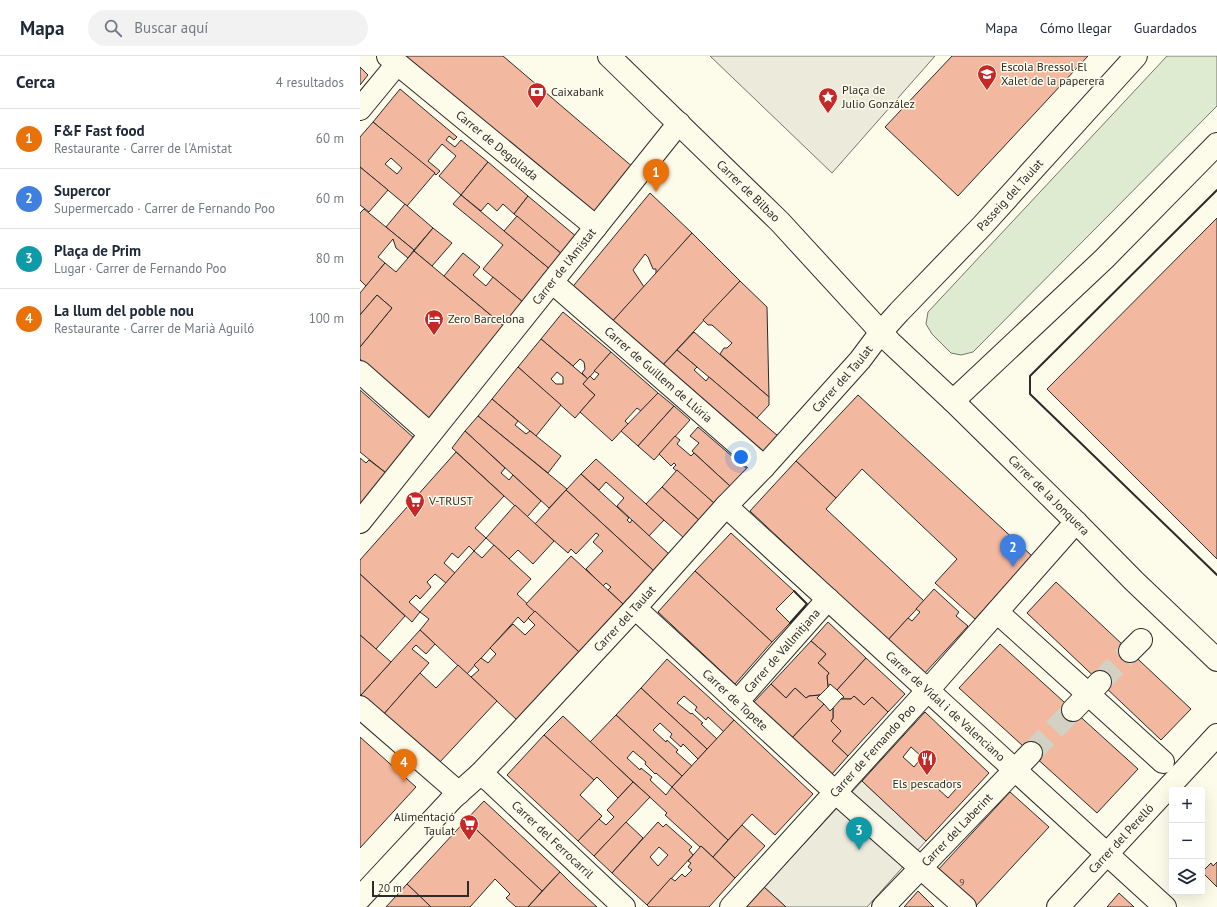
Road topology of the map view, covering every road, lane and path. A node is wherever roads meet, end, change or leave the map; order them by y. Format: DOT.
graph roads {
  1 [pos="609,56"];
  2 [pos="1136,56"];
  3 [pos="393,60"];
  4 [pos="360,108"];
  5 [pos="679,123"];
  6 [pos="1217,144"];
  7 [pos="596,227"];
  8 [pos="552,282"];
  9 [pos="881,332"];
  10 [pos="360,372"];
  11 [pos="954,401"];
  12 [pos="430,434"];
  13 [pos="764,467"];
  14 [pos="726,506"];
  15 [pos="360,522"];
  16 [pos="1076,522"];
  17 [pos="828,599"];
  18 [pos="635,608"];
  19 [pos="997,612"];
  20 [pos="1217,660"];
  21 [pos="1094,688"];
  22 [pos="928,690"];
  23 [pos="737,702"];
  24 [pos="360,707"];
  25 [pos="1073,710"];
  26 [pos="1217,735"];
  27 [pos="1031,753"];
  28 [pos="1163,762"];
  29 [pos="1015,770"];
  30 [pos="480,774"];
  31 [pos="835,792"];
  32 [pos="458,793"];
  33 [pos="1107,854"];
  34 [pos="921,868"];
  35 [pos="360,898"];
  36 [pos="624,907"];
  37 [pos="731,907"];
  38 [pos="883,907"];
  39 [pos="965,907"];
  40 [pos="1058,907"];
  41 [pos="1165,907"];
  1 -- 5 [label="street, Carrer de Bilbao"];
  2 -- 9 [label="street, Passeig del Taulat"];
  3 -- 4 [label="street"];
  3 -- 7 [label="street, Carrer de Degollada"];
  5 -- 7 [label="street, Carrer de l'Amistat"];
  5 -- 9 [label="street, Carrer de Bilbao"];
  6 -- 11 [label="street"];
  7 -- 8 [label="street, Carrer de l'Amistat"];
  8 -- 12 [label="street, Carrer de l'Amistat"];
  8 -- 13 [label="street, Carrer de Guillem de Llúria"];
  9 -- 11 [label="street, Carrer de la Jonquera"];
  9 -- 13 [label="street, Carrer del Taulat"];
  10 -- 12 [label="street"];
  11 -- 16 [label="street, Carrer de la Jonquera"];
  12 -- 15 [label="street, Carrer de l'Amistat"];
  13 -- 14 [label="street, Carrer del Taulat"];
  14 -- 17 [label="street, Carrer de Vidal i de Valenciano"];
  14 -- 18 [label="street, Carrer del Taulat"];
  16 -- 19 [label="street, Carrer de Fernando Poo"];
  16 -- 20 [label="street, Carrer de la Jonquera"];
  17 -- 22 [label="street, Carrer de Vidal i de Valenciano"];
  17 -- 23 [label="street, Carrer de Vallmitjana"];
  18 -- 23 [label="street, Carrer de Topete"];
  18 -- 30 [label="street, Carrer del Taulat"];
  19 -- 21 [label="street"];
  19 -- 22 [label="street, Carrer de Fernando Poo"];
  21 -- 25 [label="street"];
  21 -- 28 [label="street"];
  22 -- 29 [label="street, Carrer de Vidal i de Valenciano"];
  22 -- 31 [label="street, Carrer de Fernando Poo"];
  23 -- 31 [label="street, Carrer de Topete"];
  24 -- 32 [label="street"];
  26 -- 33 [label="street, Carrer del Perelló"];
  27 -- 29 [label="street, Carrer del Laberint"];
  29 -- 33 [label="street, Carrer de Vidal i de Valenciano"];
  29 -- 34 [label="street, Carrer del Laberint"];
  30 -- 32 [label="street, Carrer del Taulat"];
  30 -- 36 [label="street, Carrer del Ferrocarril"];
  31 -- 34 [label="street, Carrer de Topete"];
  31 -- 37 [label="street, Carrer de Fernando Poo"];
  32 -- 35 [label="street, Carrer del Taulat"];
  33 -- 40 [label="street, Carrer del Perelló"];
  33 -- 41 [label="street, Carrer de Vidal i de Valenciano"];
  34 -- 38 [label="street, Carrer del Laberint"];
  34 -- 39 [label="street"];
}
